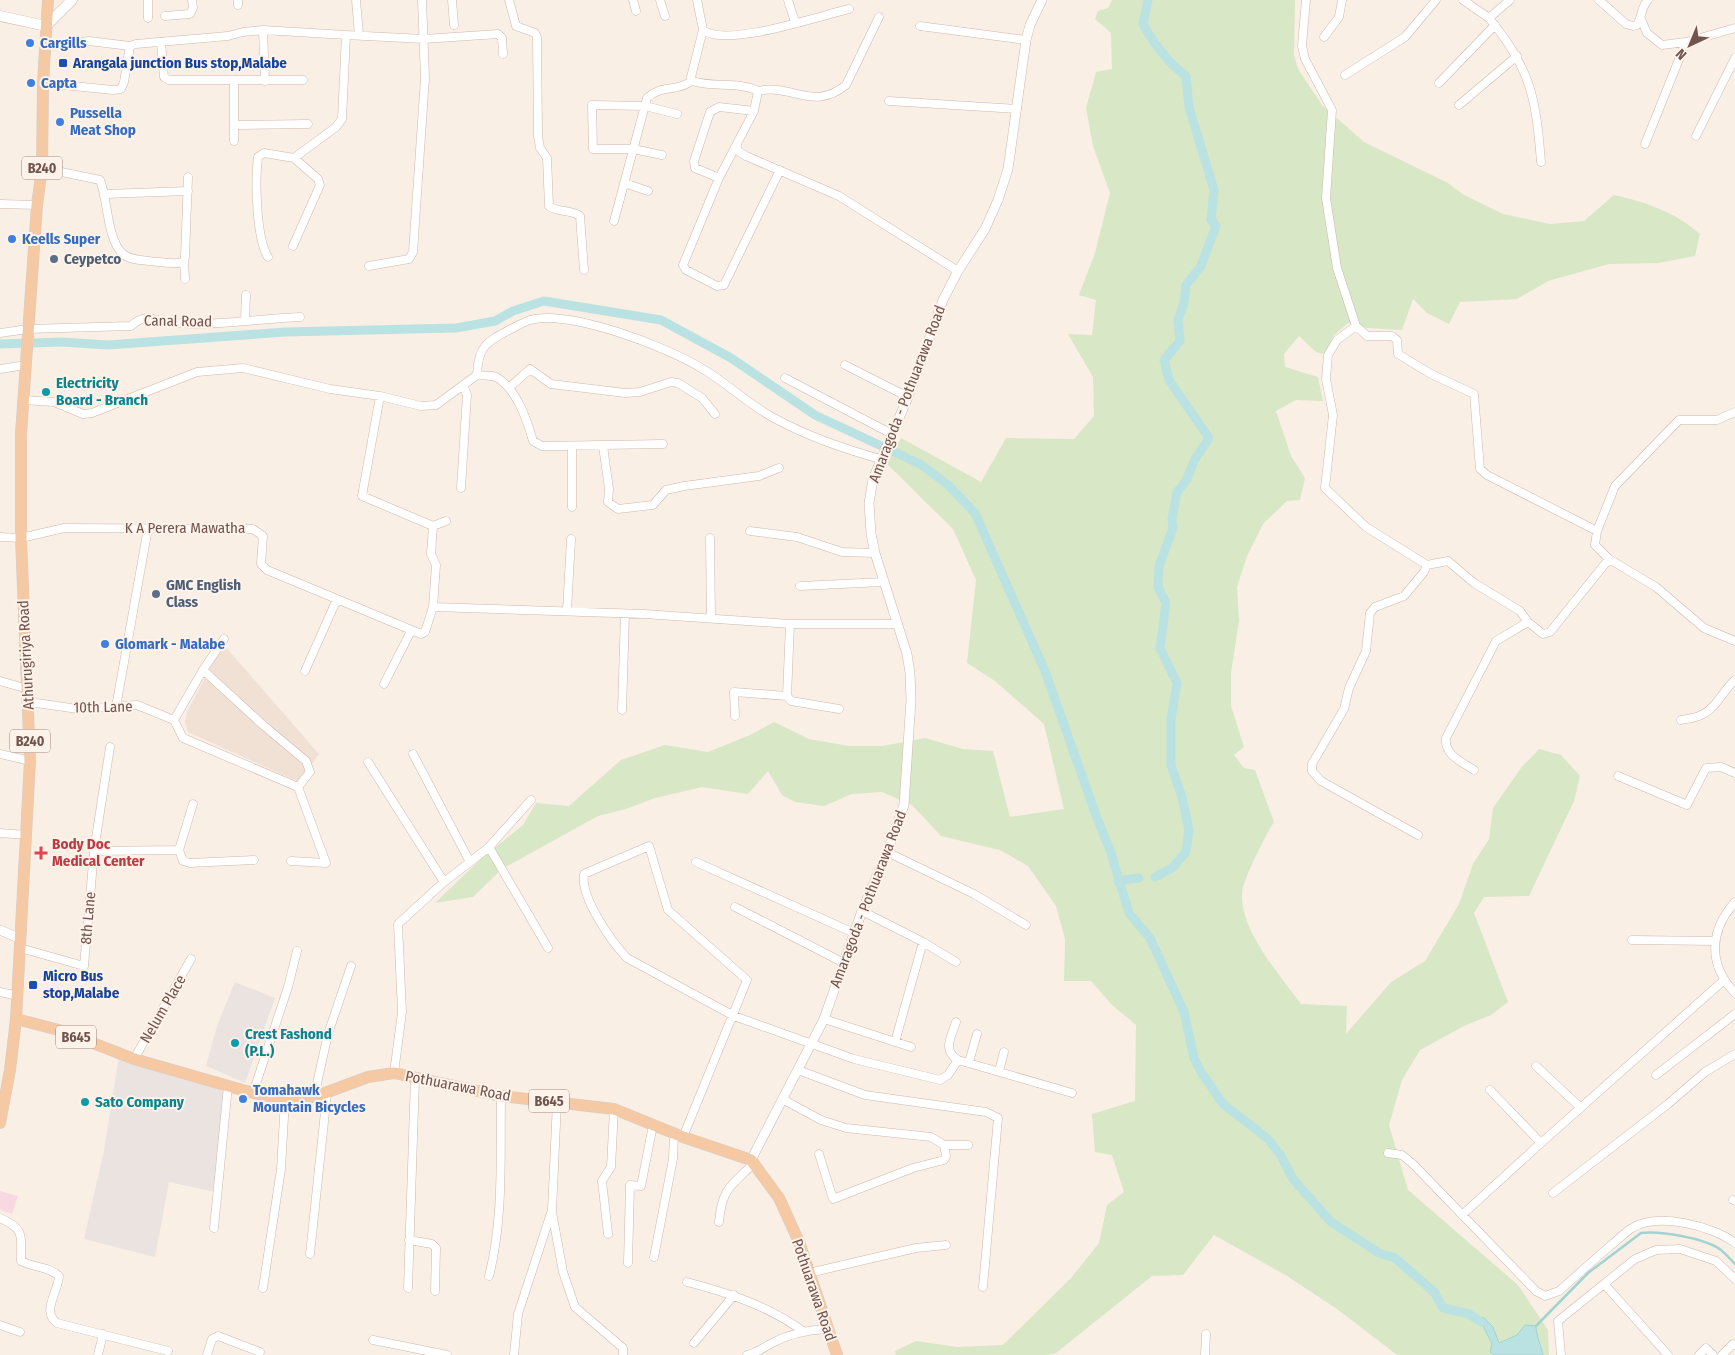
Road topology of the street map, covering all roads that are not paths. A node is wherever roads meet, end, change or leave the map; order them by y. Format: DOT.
graph roads {
  1 [pos="67,0"];
  2 [pos="72,0"];
  3 [pos="148,0"];
  4 [pos="192,0"];
  5 [pos="356,0"];
  6 [pos="422,0"];
  7 [pos="452,0"];
  8 [pos="509,0"];
  9 [pos="632,0"];
  10 [pos="660,0"];
  11 [pos="697,0"];
  12 [pos="788,0"];
  13 [pos="1042,0"];
  14 [pos="1306,0"];
  15 [pos="1342,0"];
  16 [pos="1436,0"];
  17 [pos="1463,0"];
  18 [pos="1510,0"];
  19 [pos="1599,0"];
  20 [pos="1648,0"];
  21 [pos="48,4"];
  22 [pos="849,9"];
  23 [pos="636,11"];
  24 [pos="0,16"];
  25 [pos="165,16"];
  26 [pos="664,16"];
  27 [pos="879,17"];
  28 [pos="148,18"];
  29 [pos="1490,18"];
  30 [pos="1641,19"];
  31 [pos="795,22"];
  32 [pos="454,25"];
  33 [pos="1495,25"];
  34 [pos="46,26"];
  35 [pos="920,26"];
  36 [pos="1735,28"];
  37 [pos="262,30"];
  38 [pos="702,30"];
  39 [pos="346,35"];
  40 [pos="359,35"];
  41 [pos="1324,37"];
  42 [pos="424,39"];
  43 [pos="1026,40"];
  44 [pos="1686,42"];
  45 [pos="161,43"];
  46 [pos="45,46"];
  47 [pos="130,46"];
  48 [pos="503,54"];
  49 [pos="1516,56"];
  50 [pos="1735,58"];
  51 [pos="1345,75"];
  52 [pos="234,80"];
  53 [pos="303,80"];
  54 [pos="265,81"];
  55 [pos="692,81"];
  56 [pos="43,83"];
  57 [pos="1439,83"];
  58 [pos="758,91"];
  59 [pos="889,101"];
  60 [pos="1459,105"];
  61 [pos="645,106"];
  62 [pos="1017,109"];
  63 [pos="754,111"];
  64 [pos="677,114"];
  65 [pos="308,124"];
  66 [pos="234,125"];
  67 [pos="1696,136"];
  68 [pos="234,141"];
  69 [pos="1646,144"];
  70 [pos="737,147"];
  71 [pos="633,149"];
  72 [pos="662,155"];
  73 [pos="294,158"];
  74 [pos="1541,162"];
  75 [pos="42,168"];
  76 [pos="780,170"];
  77 [pos="188,177"];
  78 [pos="719,178"];
  79 [pos="624,183"];
  80 [pos="188,191"];
  81 [pos="648,191"];
  82 [pos="106,194"];
  83 [pos="0,204"];
  84 [pos="37,205"];
  85 [pos="614,221"];
  86 [pos="293,246"];
  87 [pos="268,257"];
  88 [pos="184,262"];
  89 [pos="369,266"];
  90 [pos="584,270"];
  91 [pos="958,271"];
  92 [pos="185,278"];
  93 [pos="246,295"];
  94 [pos="300,316"];
  95 [pos="245,320"];
  96 [pos="1356,326"];
  97 [pos="0,333"];
  98 [pos="28,333"];
  99 [pos="26,362"];
  100 [pos="845,365"];
  101 [pos="0,369"];
  102 [pos="477,375"];
  103 [pos="786,378"];
  104 [pos="464,387"];
  105 [pos="508,388"];
  106 [pos="380,396"];
  107 [pos="908,397"];
  108 [pos="23,400"];
  109 [pos="1735,412"];
  110 [pos="715,414"];
  111 [pos="892,434"];
  112 [pos="663,444"];
  113 [pos="603,446"];
  114 [pos="572,447"];
  115 [pos="882,456"];
  116 [pos="778,468"];
  117 [pos="462,488"];
  118 [pos="572,507"];
  119 [pos="446,521"];
  120 [pos="433,526"];
  121 [pos="148,528"];
  122 [pos="750,531"];
  123 [pos="1597,531"];
  124 [pos="0,537"];
  125 [pos="20,538"];
  126 [pos="710,538"];
  127 [pos="571,539"];
  128 [pos="875,552"];
  129 [pos="1609,559"];
  130 [pos="1427,565"];
  131 [pos="883,582"];
  132 [pos="800,586"];
  133 [pos="337,599"];
  134 [pos="433,608"];
  135 [pos="567,611"];
  136 [pos="625,614"];
  137 [pos="711,618"];
  138 [pos="1528,622"];
  139 [pos="790,624"];
  140 [pos="898,624"];
  141 [pos="411,631"];
  142 [pos="224,639"];
  143 [pos="1735,641"];
  144 [pos="203,670"];
  145 [pos="305,671"];
  146 [pos="1735,680"];
  147 [pos="0,681"];
  148 [pos="384,684"];
  149 [pos="28,689"];
  150 [pos="787,696"];
  151 [pos="29,702"];
  152 [pos="116,707"];
  153 [pos="839,709"];
  154 [pos="622,710"];
  155 [pos="735,716"];
  156 [pos="174,720"];
  157 [pos="1681,720"];
  158 [pos="110,747"];
  159 [pos="0,754"];
  160 [pos="413,754"];
  161 [pos="30,761"];
  162 [pos="368,762"];
  163 [pos="1474,770"];
  164 [pos="1735,772"];
  165 [pos="1618,776"];
  166 [pos="298,786"];
  167 [pos="531,800"];
  168 [pos="193,804"];
  169 [pos="0,832"];
  170 [pos="26,835"];
  171 [pos="1418,836"];
  172 [pos="490,847"];
  173 [pos="178,850"];
  174 [pos="94,851"];
  175 [pos="887,852"];
  176 [pos="254,860"];
  177 [pos="290,860"];
  178 [pos="470,862"];
  179 [pos="696,862"];
  180 [pos="444,882"];
  181 [pos="1735,902"];
  182 [pos="735,907"];
  183 [pos="862,911"];
  184 [pos="1026,925"];
  185 [pos="0,930"];
  186 [pos="854,933"];
  187 [pos="1632,940"];
  188 [pos="1715,941"];
  189 [pos="923,942"];
  190 [pos="20,944"];
  191 [pos="548,948"];
  192 [pos="297,951"];
  193 [pos="191,959"];
  194 [pos="956,962"];
  195 [pos="844,963"];
  196 [pos="351,966"];
  197 [pos="1723,981"];
  198 [pos="0,992"];
  199 [pos="1735,993"];
  200 [pos="18,996"];
  201 [pos="1735,1014"];
  202 [pos="734,1016"];
  203 [pos="16,1019"];
  204 [pos="824,1019"];
  205 [pos="956,1022"];
  206 [pos="977,1034"];
  207 [pos="895,1042"];
  208 [pos="811,1046"];
  209 [pos="911,1047"];
  210 [pos="1004,1052"];
  211 [pos="1735,1054"];
  212 [pos="134,1059"];
  213 [pos="958,1060"];
  214 [pos="969,1062"];
  215 [pos="1536,1066"];
  216 [pos="5,1068"];
  217 [pos="798,1070"];
  218 [pos="999,1071"];
  219 [pos="394,1073"];
  220 [pos="1656,1075"];
  221 [pos="415,1078"];
  222 [pos="228,1086"];
  223 [pos="1490,1090"];
  224 [pos="1072,1092"];
  225 [pos="253,1093"];
  226 [pos="327,1093"];
  227 [pos="501,1096"];
  228 [pos="314,1097"];
  229 [pos="285,1099"];
  230 [pos="784,1100"];
  231 [pos="557,1102"];
  232 [pos="1581,1108"];
  233 [pos="614,1109"];
  234 [pos="0,1123"];
  235 [pos="653,1125"];
  236 [pos="678,1136"];
  237 [pos="1541,1143"];
  238 [pos="944,1145"];
  239 [pos="968,1145"];
  240 [pos="1388,1153"];
  241 [pos="818,1154"];
  242 [pos="753,1162"];
  243 [pos="1553,1193"];
  244 [pos="552,1210"];
  245 [pos="1462,1215"];
  246 [pos="0,1218"];
  247 [pos="719,1222"];
  248 [pos="214,1228"];
  249 [pos="608,1234"];
  250 [pos="409,1240"];
  251 [pos="1735,1243"];
  252 [pos="946,1245"];
  253 [pos="310,1254"];
  254 [pos="654,1256"];
  255 [pos="628,1263"];
  256 [pos="809,1273"];
  257 [pos="489,1276"];
  258 [pos="1735,1279"];
  259 [pos="687,1282"];
  260 [pos="1605,1285"];
  261 [pos="982,1287"];
  262 [pos="263,1288"];
  263 [pos="408,1288"];
  264 [pos="435,1291"];
  265 [pos="734,1295"];
  266 [pos="0,1325"];
  267 [pos="826,1329"];
  268 [pos="803,1331"];
  269 [pos="20,1332"];
  270 [pos="103,1334"];
  271 [pos="1206,1334"];
  272 [pos="373,1340"];
  273 [pos="694,1343"];
  274 [pos="1735,1345"];
  275 [pos="168,1351"];
  276 [pos="260,1352"];
  277 [pos="98,1355"];
  278 [pos="207,1355"];
  279 [pos="447,1355"];
  280 [pos="514,1355"];
  281 [pos="623,1355"];
  282 [pos="747,1355"];
  283 [pos="837,1355"];
  284 [pos="1205,1355"];
  285 [pos="1561,1355"];
  286 [pos="1668,1355"];
  287 [pos="1700,1355"];
  288 [pos="1714,1355"];
  289 [pos="1722,1355"];
  1 -- 21 [label="main road"];
  2 -- 34 [label="main road"];
  3 -- 28 [label="street"];
  4 -- 25 [label="street"];
  5 -- 40 [label="street"];
  6 -- 42 [label="street"];
  7 -- 32 [label="street"];
  8 -- 90 [label="street"];
  9 -- 23 [label="street"];
  10 -- 26 [label="street"];
  11 -- 38 [label="street"];
  12 -- 31 [label="street"];
  13 -- 43 [label="street, Amaragoda - Pothuarawa Road"];
  14 -- 96 [label="street"];
  15 -- 41 [label="street"];
  16 -- 51 [label="street"];
  17 -- 29 [label="street"];
  18 -- 29 [label="street"];
  19 -- 30 [label="street"];
  20 -- 30 [label="street"];
  21 -- 34 [label="main road, B240"];
  22 -- 31 [label="street"];
  24 -- 34 [label="main road"];
  27 -- 58 [label="street"];
  29 -- 33 [label="street"];
  30 -- 44 [label="street"];
  31 -- 38 [label="street"];
  33 -- 49 [label="street"];
  33 -- 57 [label="street"];
  34 -- 46 [label="main road, B240"];
  35 -- 43 [label="street"];
  36 -- 44 [label="street"];
  37 -- 39 [label="street"];
  37 -- 45 [label="street"];
  37 -- 54 [label="street"];
  38 -- 55 [label="street"];
  39 -- 40 [label="street"];
  39 -- 73 [label="street"];
  40 -- 42 [label="street"];
  42 -- 48 [label="street"];
  42 -- 89 [label="street"];
  43 -- 62 [label="street, Amaragoda - Pothuarawa Road"];
  44 -- 69 [label="street"];
  45 -- 47 [label="street"];
  45 -- 52 [label="street"];
  46 -- 47 [label="street"];
  46 -- 56 [label="main road, B240"];
  47 -- 56 [label="street"];
  49 -- 60 [label="street"];
  49 -- 74 [label="street"];
  50 -- 67 [label="street"];
  52 -- 54 [label="street"];
  52 -- 66 [label="street"];
  53 -- 54 [label="street"];
  55 -- 58 [label="street"];
  55 -- 61 [label="street"];
  56 -- 75 [label="main road, B240"];
  58 -- 63 [label="street"];
  59 -- 62 [label="street"];
  61 -- 64 [label="street"];
  61 -- 71 [label="street"];
  61 -- 71 [label="street"];
  62 -- 91 [label="street, Amaragoda - Pothuarawa Road"];
  63 -- 70 [label="street"];
  63 -- 78 [label="street"];
  65 -- 66 [label="street"];
  66 -- 68 [label="street"];
  70 -- 76 [label="street"];
  70 -- 78 [label="street"];
  71 -- 72 [label="street"];
  71 -- 79 [label="street"];
  73 -- 86 [label="street"];
  73 -- 87 [label="street"];
  75 -- 82 [label="street"];
  75 -- 84 [label="main road, B240"];
  76 -- 78 [label="street"];
  76 -- 91 [label="street"];
  77 -- 80 [label="street"];
  79 -- 81 [label="street"];
  79 -- 85 [label="street"];
  80 -- 82 [label="street"];
  80 -- 88 [label="street"];
  82 -- 88 [label="street"];
  83 -- 84 [label="street"];
  84 -- 98 [label="main road, B240"];
  88 -- 92 [label="street"];
  91 -- 107 [label="street, Amaragoda - Pothuarawa Road"];
  93 -- 95 [label="street"];
  94 -- 95 [label="street, Canal Road"];
  95 -- 98 [label="street, Canal Road"];
  96 -- 123 [label="street"];
  96 -- 130 [label="street"];
  97 -- 98 [label="street, Canal Road"];
  98 -- 99 [label="main road, Athurugiriya Road / B240"];
  99 -- 101 [label="street"];
  99 -- 108 [label="main road, Athurugiriya Road / B240"];
  100 -- 107 [label="street"];
  102 -- 104 [label="street"];
  102 -- 105 [label="street"];
  102 -- 115 [label="street"];
  103 -- 111 [label="street"];
  104 -- 106 [label="street"];
  104 -- 117 [label="street"];
  105 -- 110 [label="street"];
  105 -- 114 [label="street"];
  106 -- 108 [label="street"];
  106 -- 120 [label="street"];
  107 -- 111 [label="street, Amaragoda - Pothuarawa Road"];
  108 -- 125 [label="main road, Athurugiriya Road / B240"];
  109 -- 123 [label="street"];
  111 -- 115 [label="street, Amaragoda - Pothuarawa Road"];
  112 -- 113 [label="street"];
  113 -- 114 [label="street"];
  113 -- 116 [label="street"];
  114 -- 118 [label="street"];
  115 -- 128 [label="street, Amaragoda - Pothuarawa Road"];
  119 -- 120 [label="street"];
  120 -- 134 [label="street"];
  121 -- 125 [label="street, K A Perera Mawatha"];
  121 -- 133 [label="street, K A Perera Mawatha"];
  121 -- 152 [label="street"];
  122 -- 128 [label="street"];
  123 -- 129 [label="street"];
  124 -- 125 [label="street, K A Perera Mawatha"];
  125 -- 149 [label="main road, Athurugiriya Road / B240"];
  126 -- 137 [label="street"];
  127 -- 135 [label="street"];
  128 -- 131 [label="street, Amaragoda - Pothuarawa Road"];
  129 -- 138 [label="street"];
  129 -- 143 [label="street"];
  130 -- 138 [label="street"];
  130 -- 171 [label="street"];
  131 -- 132 [label="street"];
  131 -- 140 [label="street, Amaragoda - Pothuarawa Road"];
  133 -- 141 [label="street, K A Perera Mawatha"];
  133 -- 145 [label="street"];
  134 -- 135 [label="street"];
  134 -- 141 [label="street"];
  135 -- 136 [label="street"];
  136 -- 137 [label="street"];
  136 -- 154 [label="street"];
  137 -- 139 [label="street"];
  138 -- 163 [label="street"];
  139 -- 140 [label="street"];
  139 -- 150 [label="street"];
  140 -- 175 [label="street, Amaragoda - Pothuarawa Road"];
  141 -- 148 [label="street"];
  142 -- 144 [label="street"];
  144 -- 156 [label="street"];
  144 -- 166 [label="street"];
  146 -- 157 [label="street"];
  147 -- 149 [label="street"];
  149 -- 151 [label="main road, Athurugiriya Road / B240"];
  150 -- 153 [label="street"];
  150 -- 155 [label="street"];
  151 -- 152 [label="street, 10th Lane"];
  151 -- 161 [label="main road, Athurugiriya Road / B240"];
  152 -- 156 [label="street, 10th Lane"];
  156 -- 166 [label="street"];
  158 -- 174 [label="street"];
  159 -- 161 [label="street"];
  160 -- 178 [label="street"];
  161 -- 170 [label="main road, Athurugiriya Road / B240"];
  162 -- 180 [label="street"];
  164 -- 165 [label="street"];
  166 -- 177 [label="street"];
  167 -- 172 [label="street"];
  168 -- 173 [label="street"];
  169 -- 170 [label="street"];
  170 -- 190 [label="main road, Athurugiriya Road / B240"];
  172 -- 178 [label="street"];
  172 -- 191 [label="street"];
  173 -- 174 [label="street"];
  173 -- 176 [label="street"];
  174 -- 190 [label="street, 8th Lane"];
  175 -- 183 [label="street, Amaragoda - Pothuarawa Road"];
  175 -- 184 [label="street"];
  178 -- 180 [label="street"];
  179 -- 186 [label="street"];
  180 -- 219 [label="street"];
  181 -- 188 [label="street"];
  182 -- 195 [label="street"];
  183 -- 186 [label="street, Amaragoda - Pothuarawa Road"];
  183 -- 189 [label="street"];
  185 -- 190 [label="street"];
  186 -- 195 [label="street, Amaragoda - Pothuarawa Road"];
  187 -- 188 [label="street"];
  188 -- 197 [label="street"];
  189 -- 194 [label="street"];
  189 -- 207 [label="street"];
  190 -- 200 [label="main road, Athurugiriya Road / B240"];
  192 -- 225 [label="street"];
  193 -- 212 [label="street, Nelum Place"];
  195 -- 204 [label="street, Amaragoda - Pothuarawa Road"];
  196 -- 228 [label="street"];
  197 -- 199 [label="street"];
  197 -- 232 [label="street"];
  198 -- 200 [label="street"];
  200 -- 203 [label="main road, Athurugiriya Road / B240"];
  201 -- 220 [label="street"];
  202 -- 202 [label="street"];
  202 -- 208 [label="street"];
  202 -- 236 [label="street"];
  203 -- 212 [label="main road, Pothuarawa Road / B645"];
  203 -- 216 [label="main road, Athurugiriya Road / B240"];
  204 -- 207 [label="street"];
  204 -- 208 [label="street, Amaragoda - Pothuarawa Road"];
  205 -- 213 [label="street"];
  206 -- 214 [label="street"];
  207 -- 209 [label="street"];
  208 -- 213 [label="street"];
  208 -- 217 [label="street, Amaragoda - Pothuarawa Road"];
  210 -- 218 [label="street"];
  211 -- 243 [label="street"];
  212 -- 222 [label="main road, Pothuarawa Road / B645"];
  213 -- 214 [label="street"];
  214 -- 218 [label="street"];
  215 -- 232 [label="street"];
  216 -- 234 [label="main road, Athurugiriya Road / B240"];
  217 -- 230 [label="street, Amaragoda - Pothuarawa Road"];
  217 -- 261 [label="street"];
  218 -- 224 [label="street"];
  219 -- 221 [label="main road, Pothuarawa Road / B645"];
  219 -- 226 [label="main road, Pothuarawa Road / B645"];
  221 -- 227 [label="main road, Pothuarawa Road / B645"];
  221 -- 250 [label="street"];
  222 -- 225 [label="main road, Pothuarawa Road / B645"];
  222 -- 248 [label="street"];
  223 -- 237 [label="street"];
  225 -- 229 [label="main road, Pothuarawa Road / B645"];
  226 -- 228 [label="main road, Pothuarawa Road / B645"];
  226 -- 253 [label="street"];
  227 -- 231 [label="main road, Pothuarawa Road / B645"];
  227 -- 257 [label="street"];
  228 -- 229 [label="main road, Pothuarawa Road / B645"];
  229 -- 262 [label="street"];
  230 -- 238 [label="street"];
  230 -- 242 [label="street, Amaragoda - Pothuarawa Road"];
  231 -- 233 [label="main road, Pothuarawa Road / B645"];
  231 -- 244 [label="street"];
  232 -- 237 [label="street"];
  233 -- 235 [label="main road, Pothuarawa Road / B645"];
  233 -- 249 [label="street"];
  235 -- 236 [label="main road, Pothuarawa Road / B645"];
  235 -- 255 [label="street"];
  236 -- 242 [label="main road, Pothuarawa Road / B645"];
  236 -- 254 [label="street"];
  237 -- 245 [label="street"];
  238 -- 239 [label="street"];
  238 -- 241 [label="street"];
  240 -- 245 [label="street"];
  242 -- 247 [label="street"];
  242 -- 256 [label="main road, Pothuarawa Road"];
  244 -- 280 [label="street"];
  244 -- 281 [label="street"];
  245 -- 251 [label="street"];
  246 -- 270 [label="street"];
  250 -- 263 [label="street"];
  250 -- 264 [label="street"];
  252 -- 256 [label="street"];
  256 -- 267 [label="main road, Pothuarawa Road"];
  258 -- 260 [label="street"];
  259 -- 265 [label="street"];
  260 -- 285 [label="street"];
  260 -- 286 [label="street"];
  265 -- 268 [label="street"];
  265 -- 273 [label="street"];
  266 -- 269 [label="street"];
  267 -- 268 [label="street"];
  267 -- 283 [label="main road, Pothuarawa Road"];
  268 -- 282 [label="street"];
  270 -- 275 [label="street"];
  270 -- 277 [label="street"];
  271 -- 284 [label="street"];
  272 -- 279 [label="street"];
  274 -- 289 [label="street"];
  276 -- 278 [label="street"];
  287 -- 288 [label="street"];
}
